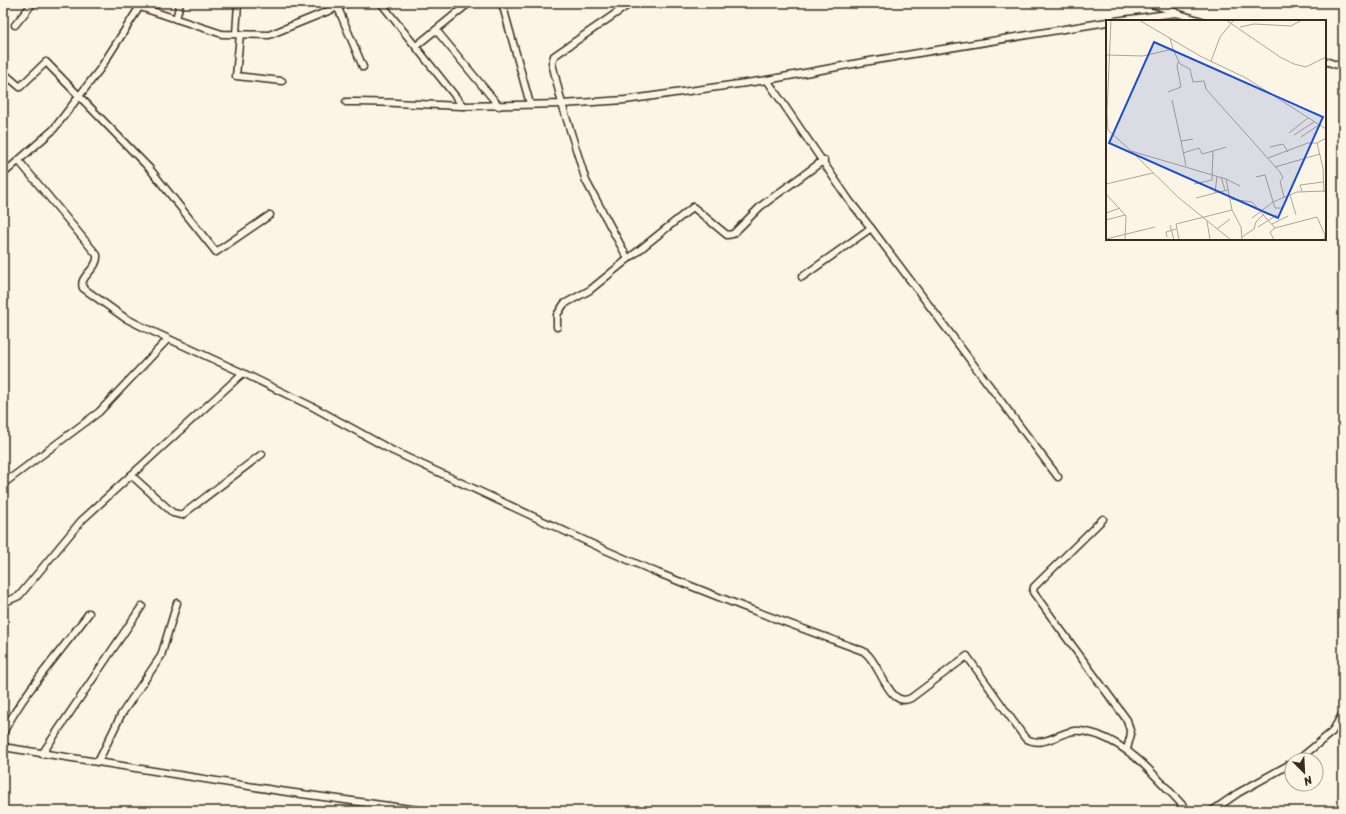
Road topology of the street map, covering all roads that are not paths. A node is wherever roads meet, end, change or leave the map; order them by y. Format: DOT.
graph roads {
  1 [pos="33,3"];
  2 [pos="131,3"];
  3 [pos="180,3"];
  4 [pos="238,3"];
  5 [pos="348,3"];
  6 [pos="381,3"];
  7 [pos="469,3"];
  8 [pos="502,3"];
  9 [pos="631,3"];
  10 [pos="1149,3"];
  11 [pos="141,5"];
  12 [pos="338,8"];
  13 [pos="1176,13"];
  14 [pos="176,19"];
  15 [pos="1123,20"];
  16 [pos="1199,20"];
  17 [pos="1106,22"];
  18 [pos="15,25"];
  19 [pos="436,30"];
  20 [pos="238,34"];
  21 [pos="416,46"];
  22 [pos="1326,61"];
  23 [pos="1343,66"];
  24 [pos="363,67"];
  25 [pos="3,77"];
  26 [pos="767,80"];
  27 [pos="282,81"];
  28 [pos="80,97"];
  29 [pos="346,102"];
  30 [pos="530,104"];
  31 [pos="562,104"];
  32 [pos="463,106"];
  33 [pos="499,106"];
  34 [pos="824,160"];
  35 [pos="19,161"];
  36 [pos="3,174"];
  37 [pos="270,215"];
  38 [pos="871,228"];
  39 [pos="628,259"];
  40 [pos="802,277"];
  41 [pos="557,327"];
  42 [pos="168,339"];
  43 [pos="243,373"];
  44 [pos="262,454"];
  45 [pos="132,475"];
  46 [pos="1058,477"];
  47 [pos="3,484"];
  48 [pos="1103,519"];
  49 [pos="3,603"];
  50 [pos="177,603"];
  51 [pos="142,606"];
  52 [pos="89,613"];
  53 [pos="1343,713"];
  54 [pos="3,733"];
  55 [pos="3,747"];
  56 [pos="1127,749"];
  57 [pos="1308,752"];
  58 [pos="42,754"];
  59 [pos="98,762"];
  60 [pos="1284,767"];
  61 [pos="425,811"];
  62 [pos="1188,811"];
  63 [pos="1212,811"];
  1 -- 18 [label="street"];
  2 -- 11 [label="street"];
  3 -- 14 [label="street"];
  4 -- 20 [label="street"];
  5 -- 12 [label="street"];
  6 -- 21 [label="street"];
  7 -- 19 [label="street"];
  8 -- 30 [label="street"];
  9 -- 31 [label="street"];
  10 -- 13 [label="street"];
  11 -- 14 [label="street"];
  11 -- 28 [label="street"];
  12 -- 20 [label="street"];
  12 -- 24 [label="street"];
  13 -- 15 [label="street"];
  13 -- 16 [label="street"];
  14 -- 20 [label="street"];
  17 -- 26 [label="street"];
  19 -- 21 [label="street"];
  19 -- 33 [label="street"];
  20 -- 27 [label="street"];
  21 -- 32 [label="street"];
  22 -- 23 [label="street"];
  25 -- 28 [label="street"];
  26 -- 31 [label="street"];
  26 -- 34 [label="street"];
  28 -- 35 [label="street"];
  28 -- 37 [label="street"];
  29 -- 32 [label="street"];
  30 -- 31 [label="street"];
  30 -- 33 [label="street"];
  31 -- 39 [label="street"];
  32 -- 33 [label="street"];
  34 -- 38 [label="street"];
  34 -- 39 [label="street"];
  35 -- 36 [label="street"];
  35 -- 42 [label="street"];
  38 -- 40 [label="street"];
  38 -- 46 [label="street"];
  39 -- 41 [label="street"];
  42 -- 43 [label="street"];
  42 -- 47 [label="street"];
  43 -- 45 [label="street"];
  43 -- 56 [label="street"];
  44 -- 45 [label="street"];
  45 -- 49 [label="street"];
  48 -- 56 [label="street"];
  50 -- 59 [label="street"];
  51 -- 58 [label="street"];
  52 -- 54 [label="street"];
  53 -- 57 [label="street"];
  55 -- 58 [label="street"];
  56 -- 62 [label="street"];
  58 -- 59 [label="street"];
  59 -- 61 [label="street"];
  60 -- 63 [label="street"];
}
